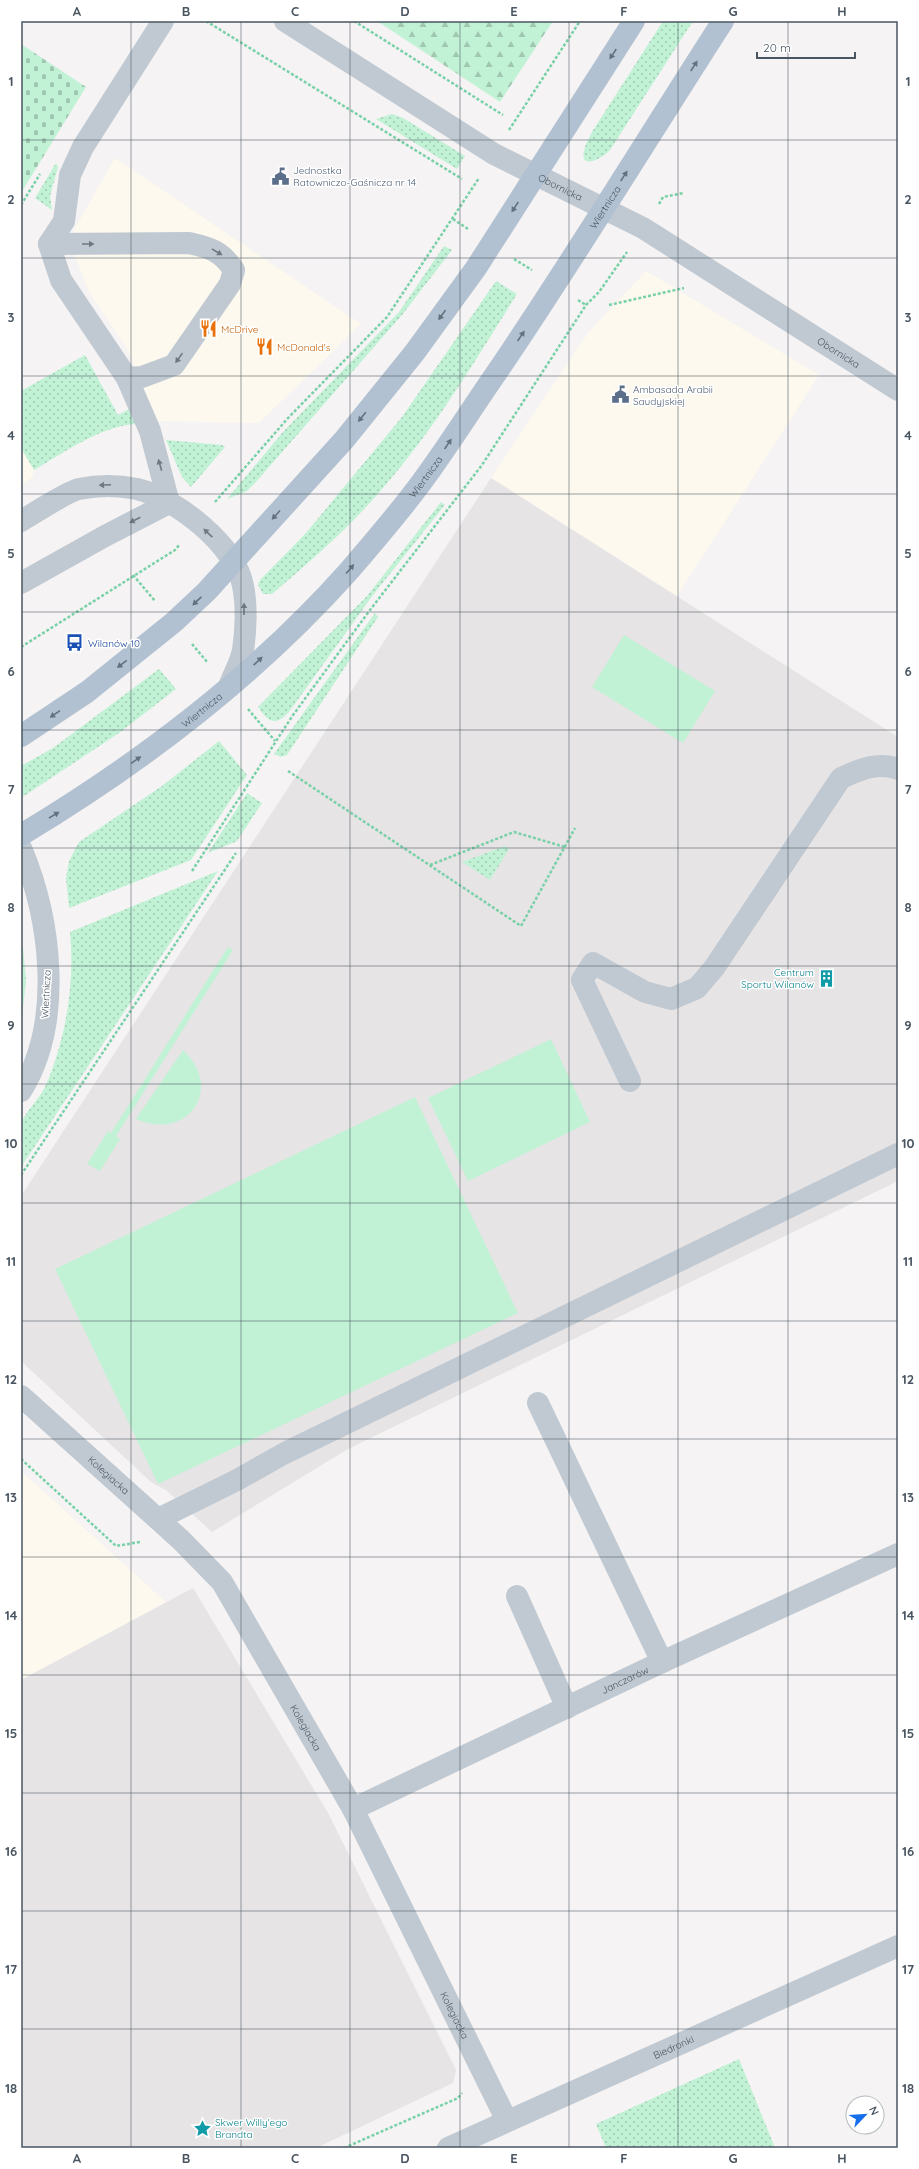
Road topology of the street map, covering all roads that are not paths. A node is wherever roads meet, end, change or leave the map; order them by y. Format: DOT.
graph roads {
  1 [pos="163,21"];
  2 [pos="285,21"];
  3 [pos="634,21"];
  4 [pos="723,21"];
  5 [pos="536,175"];
  6 [pos="603,208"];
  7 [pos="49,244"];
  8 [pos="127,378"];
  9 [pos="898,390"];
  10 [pos="169,503"];
  11 [pos="21,521"];
  12 [pos="233,563"];
  13 [pos="21,583"];
  14 [pos="229,687"];
  15 [pos="21,736"];
  16 [pos="898,769"];
  17 [pos="21,835"];
  18 [pos="21,848"];
  19 [pos="630,1081"];
  20 [pos="21,1090"];
  21 [pos="898,1154"];
  22 [pos="21,1396"];
  23 [pos="538,1403"];
  24 [pos="158,1519"];
  25 [pos="898,1554"];
  26 [pos="517,1596"];
  27 [pos="662,1662"];
  28 [pos="567,1708"];
  29 [pos="353,1808"];
  30 [pos="898,1946"];
  31 [pos="507,2121"];
  32 [pos="448,2148"];
  1 -- 7 [label="street"];
  2 -- 5 [label="street, Obornicka"];
  3 -- 5 [label="main road, one-way"];
  6 -- 4 [label="main road, Wiertnicza, one-way"];
  5 -- 6 [label="street, Obornicka"];
  5 -- 12 [label="main road, one-way"];
  6 -- 9 [label="street, Obornicka"];
  14 -- 6 [label="main road, Wiertnicza, one-way"];
  7 -- 8 [label="street"];
  7 -- 8 [label="street, one-way"];
  10 -- 8 [label="street, one-way"];
  10 -- 11 [label="street, one-way"];
  12 -- 10 [label="street, one-way"];
  10 -- 13 [label="street, one-way"];
  14 -- 12 [label="street, one-way"];
  12 -- 15 [label="main road, one-way"];
  17 -- 14 [label="main road, Wiertnicza, one-way"];
  16 -- 19 [label="street"];
  18 -- 20 [label="street, Wiertnicza"];
  21 -- 24 [label="street"];
  22 -- 24 [label="street, Kolegiacka"];
  23 -- 27 [label="street"];
  24 -- 29 [label="street, Kolegiacka"];
  25 -- 27 [label="street, Janczarów"];
  26 -- 28 [label="street"];
  27 -- 28 [label="street, Janczarów"];
  28 -- 29 [label="street, Janczarów"];
  29 -- 31 [label="street, Kolegiacka"];
  30 -- 31 [label="street, Biedronki"];
  31 -- 32 [label="street, Biedronki"];
}
